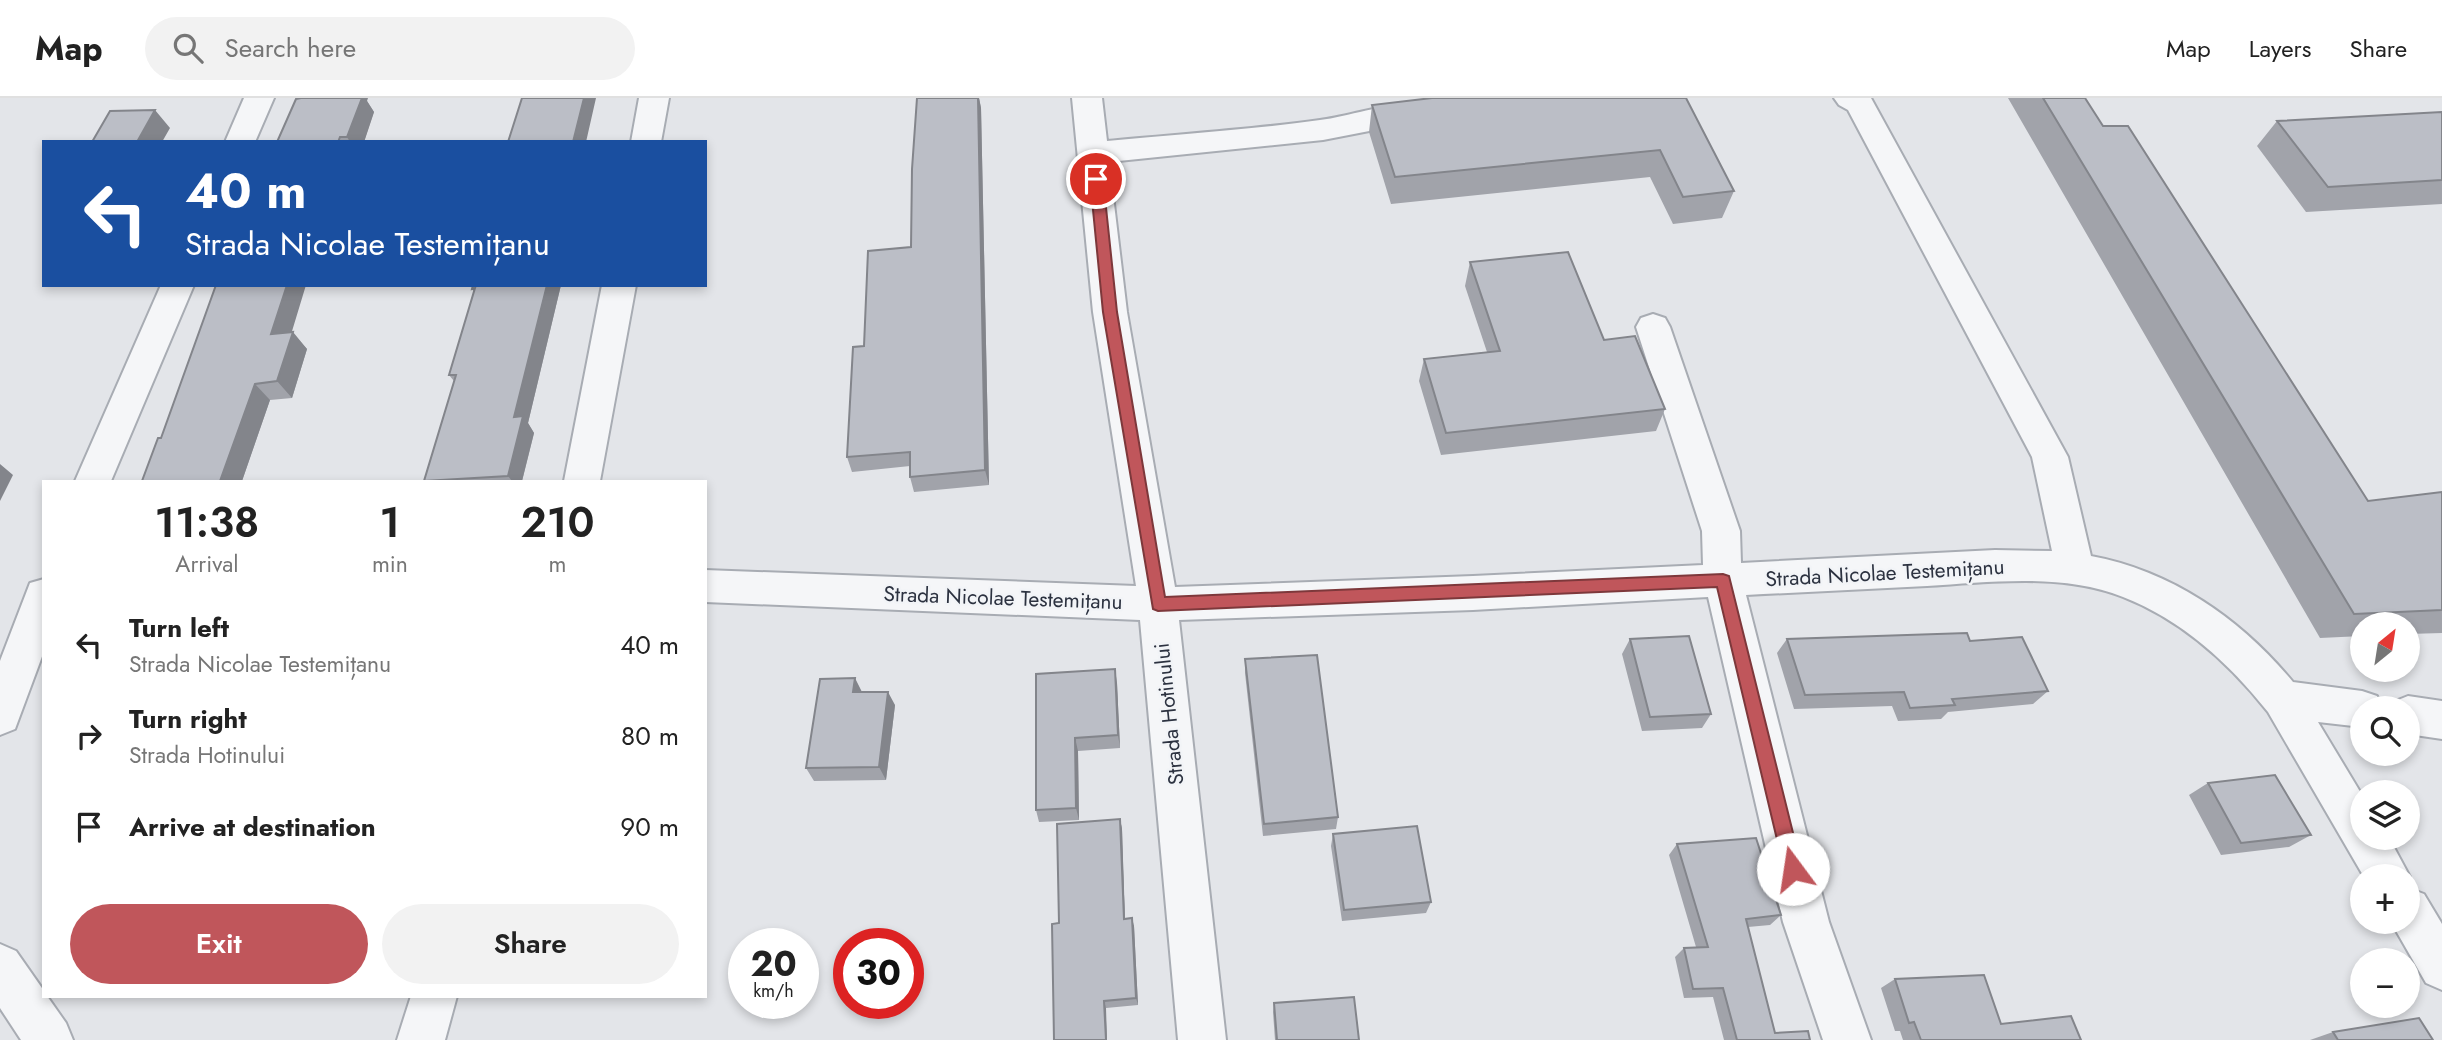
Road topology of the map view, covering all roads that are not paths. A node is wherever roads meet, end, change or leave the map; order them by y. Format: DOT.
graph roads {
  1 [pos="259,98"];
  2 [pos="654,98"];
  3 [pos="1087,98"];
  4 [pos="1849,98"];
  5 [pos="1433,111"];
  6 [pos="241,140"];
  7 [pos="646,140"];
  8 [pos="1093,153"];
  9 [pos="177,287"];
  10 [pos="619,287"];
  11 [pos="1653,327"];
  12 [pos="93,480"];
  13 [pos="582,480"];
  14 [pos="2075,569"];
  15 [pos="1723,580"];
  16 [pos="707,586"];
  17 [pos="1158,604"];
  18 [pos="30,615"];
  19 [pos="2282,699"];
  20 [pos="2350,708"];
  21 [pos="0,716"];
  22 [pos="2420,717"];
  23 [pos="2442,720"];
  24 [pos="2350,814"];
  25 [pos="2420,930"];
  26 [pos="0,967"];
  27 [pos="2442,967"];
  28 [pos="433,998"];
  29 [pos="49,1040"];
  30 [pos="421,1040"];
  31 [pos="1202,1040"];
  32 [pos="1847,1040"];
  1 -- 6 [label="street"];
  2 -- 7 [label="street"];
  3 -- 8 [label="street, Strada Hotinului"];
  4 -- 14 [label="street"];
  5 -- 8 [label="street"];
  8 -- 17 [label="street, Strada Hotinului"];
  9 -- 12 [label="street"];
  10 -- 13 [label="street"];
  11 -- 15 [label="street"];
  14 -- 15 [label="street, Strada Nicolae Testemițanu"];
  14 -- 19 [label="street, Strada Nicolae Testemițanu"];
  15 -- 17 [label="street, Strada Nicolae Testemițanu"];
  15 -- 32 [label="street"];
  16 -- 17 [label="street, Strada Nicolae Testemițanu"];
  17 -- 31 [label="street, Strada Hotinului"];
  18 -- 21 [label="street"];
  19 -- 20 [label="street"];
  19 -- 24 [label="street, Strada Nicolae Testemițanu"];
  22 -- 23 [label="street"];
  25 -- 27 [label="street"];
  26 -- 29 [label="street"];
  28 -- 30 [label="street"];
}
